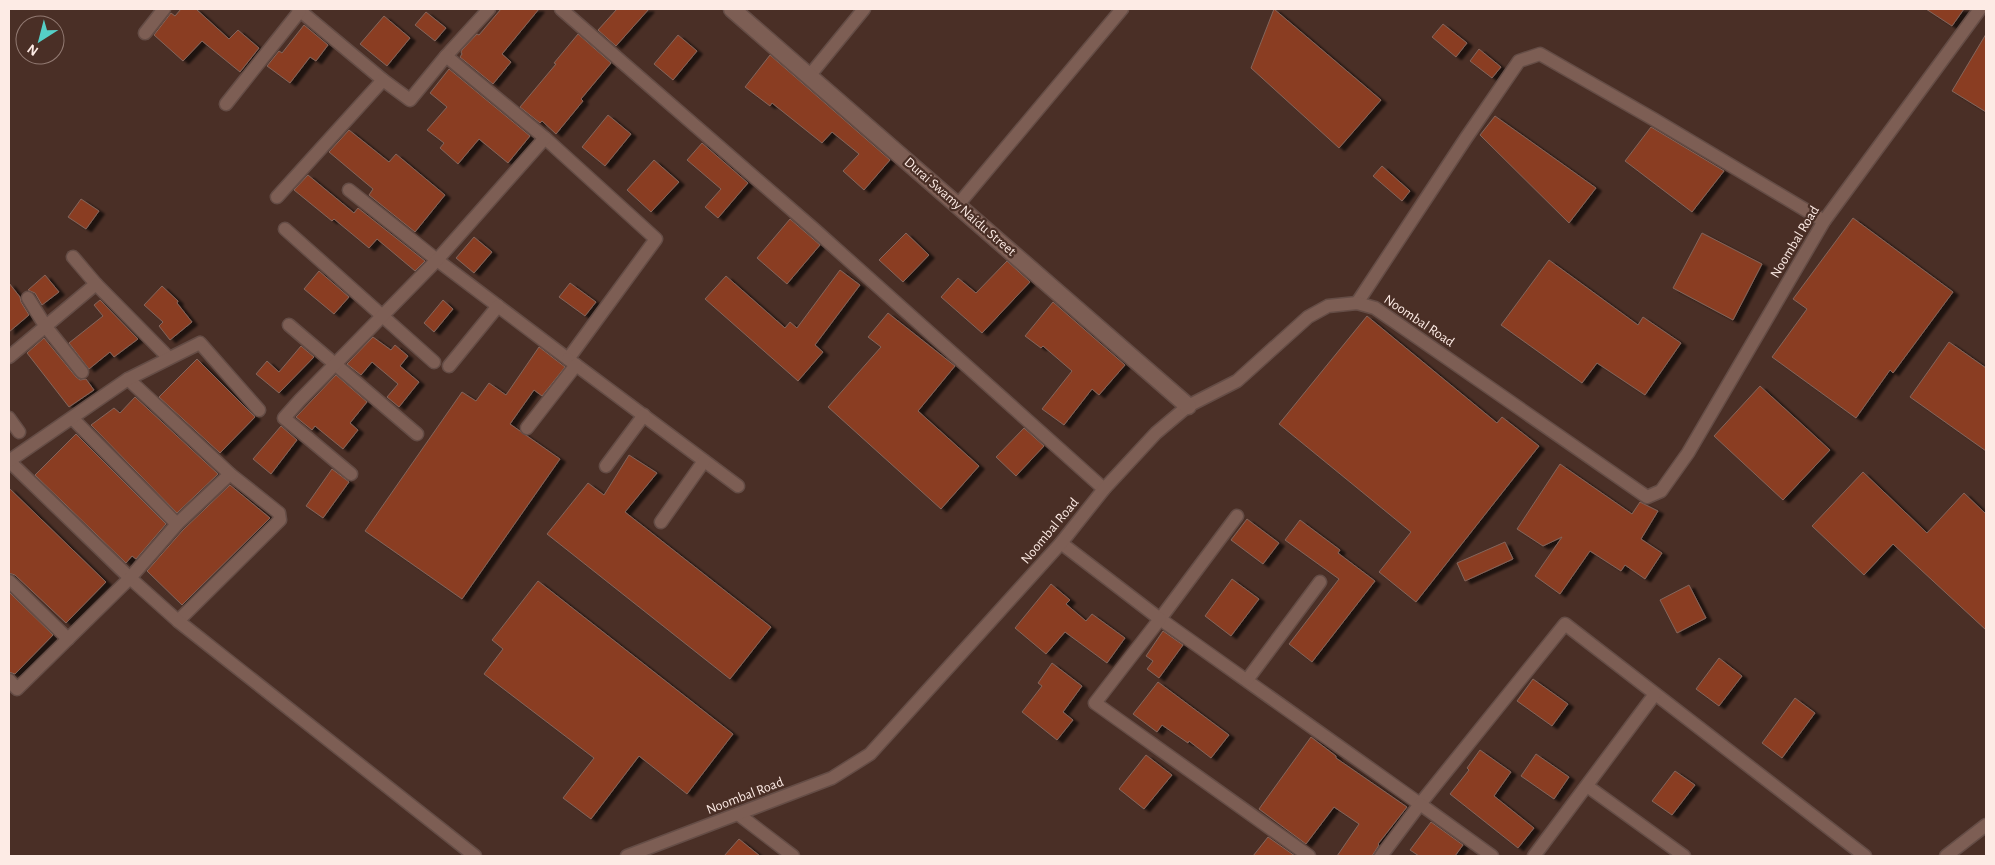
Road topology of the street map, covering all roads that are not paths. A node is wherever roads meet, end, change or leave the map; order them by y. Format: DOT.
graph roads {
  1 [pos="164,9"];
  2 [pos="489,9"];
  3 [pos="561,9"];
  4 [pos="732,9"];
  5 [pos="864,9"];
  6 [pos="1122,9"];
  7 [pos="1980,9"];
  8 [pos="299,10"];
  9 [pos="145,33"];
  10 [pos="446,56"];
  11 [pos="810,75"];
  12 [pos="382,80"];
  13 [pos="226,104"];
  14 [pos="545,138"];
  15 [pos="349,190"];
  16 [pos="277,197"];
  17 [pos="957,206"];
  18 [pos="1824,221"];
  19 [pos="285,230"];
  20 [pos="72,257"];
  21 [pos="437,260"];
  22 [pos="96,284"];
  23 [pos="28,298"];
  24 [pos="1357,303"];
  25 [pos="498,306"];
  26 [pos="382,316"];
  27 [pos="289,325"];
  28 [pos="46,327"];
  29 [pos="9,357"];
  30 [pos="169,358"];
  31 [pos="434,362"];
  32 [pos="572,362"];
  33 [pos="335,364"];
  34 [pos="449,366"];
  35 [pos="82,372"];
  36 [pos="128,379"];
  37 [pos="1188,406"];
  38 [pos="258,410"];
  39 [pos="644,415"];
  40 [pos="9,418"];
  41 [pos="72,418"];
  42 [pos="527,428"];
  43 [pos="19,432"];
  44 [pos="417,434"];
  45 [pos="9,461"];
  46 [pos="704,461"];
  47 [pos="606,466"];
  48 [pos="230,474"];
  49 [pos="351,474"];
  50 [pos="738,486"];
  51 [pos="1104,489"];
  52 [pos="1237,516"];
  53 [pos="661,522"];
  54 [pos="177,524"];
  55 [pos="1061,543"];
  56 [pos="130,578"];
  57 [pos="9,581"];
  58 [pos="1320,582"];
  59 [pos="1160,618"];
  60 [pos="178,621"];
  61 [pos="68,639"];
  62 [pos="9,680"];
  63 [pos="1247,680"];
  64 [pos="1655,694"];
  65 [pos="1587,786"];
  66 [pos="1420,804"];
  67 [pos="738,814"];
  68 [pos="1986,824"];
  69 [pos="475,856"];
  70 [pos="627,856"];
  71 [pos="793,856"];
  72 [pos="1308,856"];
  73 [pos="1381,856"];
  74 [pos="1492,856"];
  75 [pos="1534,856"];
  76 [pos="1684,856"];
  77 [pos="1865,856"];
  78 [pos="1946,856"];
  1 -- 9 [label="street"];
  2 -- 10 [label="street"];
  3 -- 51 [label="street"];
  4 -- 11 [label="street, Durai Swamy Naidu Street"];
  5 -- 11 [label="street"];
  6 -- 17 [label="street"];
  7 -- 18 [label="street, Noombal Road"];
  8 -- 12 [label="street"];
  8 -- 13 [label="street"];
  10 -- 12 [label="street"];
  10 -- 14 [label="street"];
  11 -- 17 [label="street, Durai Swamy Naidu Street"];
  12 -- 16 [label="street"];
  14 -- 21 [label="street"];
  14 -- 32 [label="street"];
  15 -- 21 [label="street"];
  17 -- 37 [label="street, Durai Swamy Naidu Street"];
  18 -- 24 [label="street"];
  18 -- 24 [label="street, Noombal Road"];
  19 -- 26 [label="street"];
  20 -- 22 [label="street"];
  21 -- 25 [label="street"];
  21 -- 26 [label="street"];
  22 -- 28 [label="street"];
  22 -- 30 [label="street"];
  23 -- 28 [label="street"];
  24 -- 37 [label="street, Noombal Road"];
  25 -- 32 [label="street"];
  25 -- 34 [label="street"];
  26 -- 31 [label="street"];
  26 -- 33 [label="street"];
  27 -- 33 [label="street"];
  28 -- 29 [label="street"];
  28 -- 35 [label="street"];
  30 -- 36 [label="street"];
  30 -- 38 [label="street"];
  32 -- 39 [label="street"];
  32 -- 42 [label="street"];
  33 -- 44 [label="street"];
  33 -- 49 [label="street"];
  36 -- 41 [label="street"];
  36 -- 48 [label="street"];
  37 -- 51 [label="street, Noombal Road"];
  39 -- 46 [label="street"];
  39 -- 47 [label="street"];
  40 -- 43 [label="street"];
  41 -- 45 [label="street"];
  41 -- 54 [label="street"];
  45 -- 56 [label="street"];
  46 -- 50 [label="street"];
  46 -- 53 [label="street"];
  48 -- 54 [label="street"];
  48 -- 60 [label="street"];
  51 -- 55 [label="street, Noombal Road"];
  52 -- 59 [label="street"];
  54 -- 56 [label="street"];
  55 -- 59 [label="street"];
  55 -- 67 [label="street, Noombal Road"];
  56 -- 60 [label="street"];
  56 -- 61 [label="street"];
  57 -- 61 [label="street"];
  58 -- 63 [label="street"];
  59 -- 63 [label="street"];
  59 -- 72 [label="street"];
  60 -- 69 [label="street"];
  61 -- 62 [label="street"];
  63 -- 66 [label="street"];
  64 -- 65 [label="street"];
  64 -- 66 [label="street"];
  64 -- 77 [label="street"];
  65 -- 75 [label="street"];
  65 -- 76 [label="street"];
  66 -- 73 [label="street"];
  66 -- 74 [label="street"];
  67 -- 70 [label="street, Noombal Road"];
  67 -- 71 [label="street"];
  68 -- 78 [label="street"];
}
